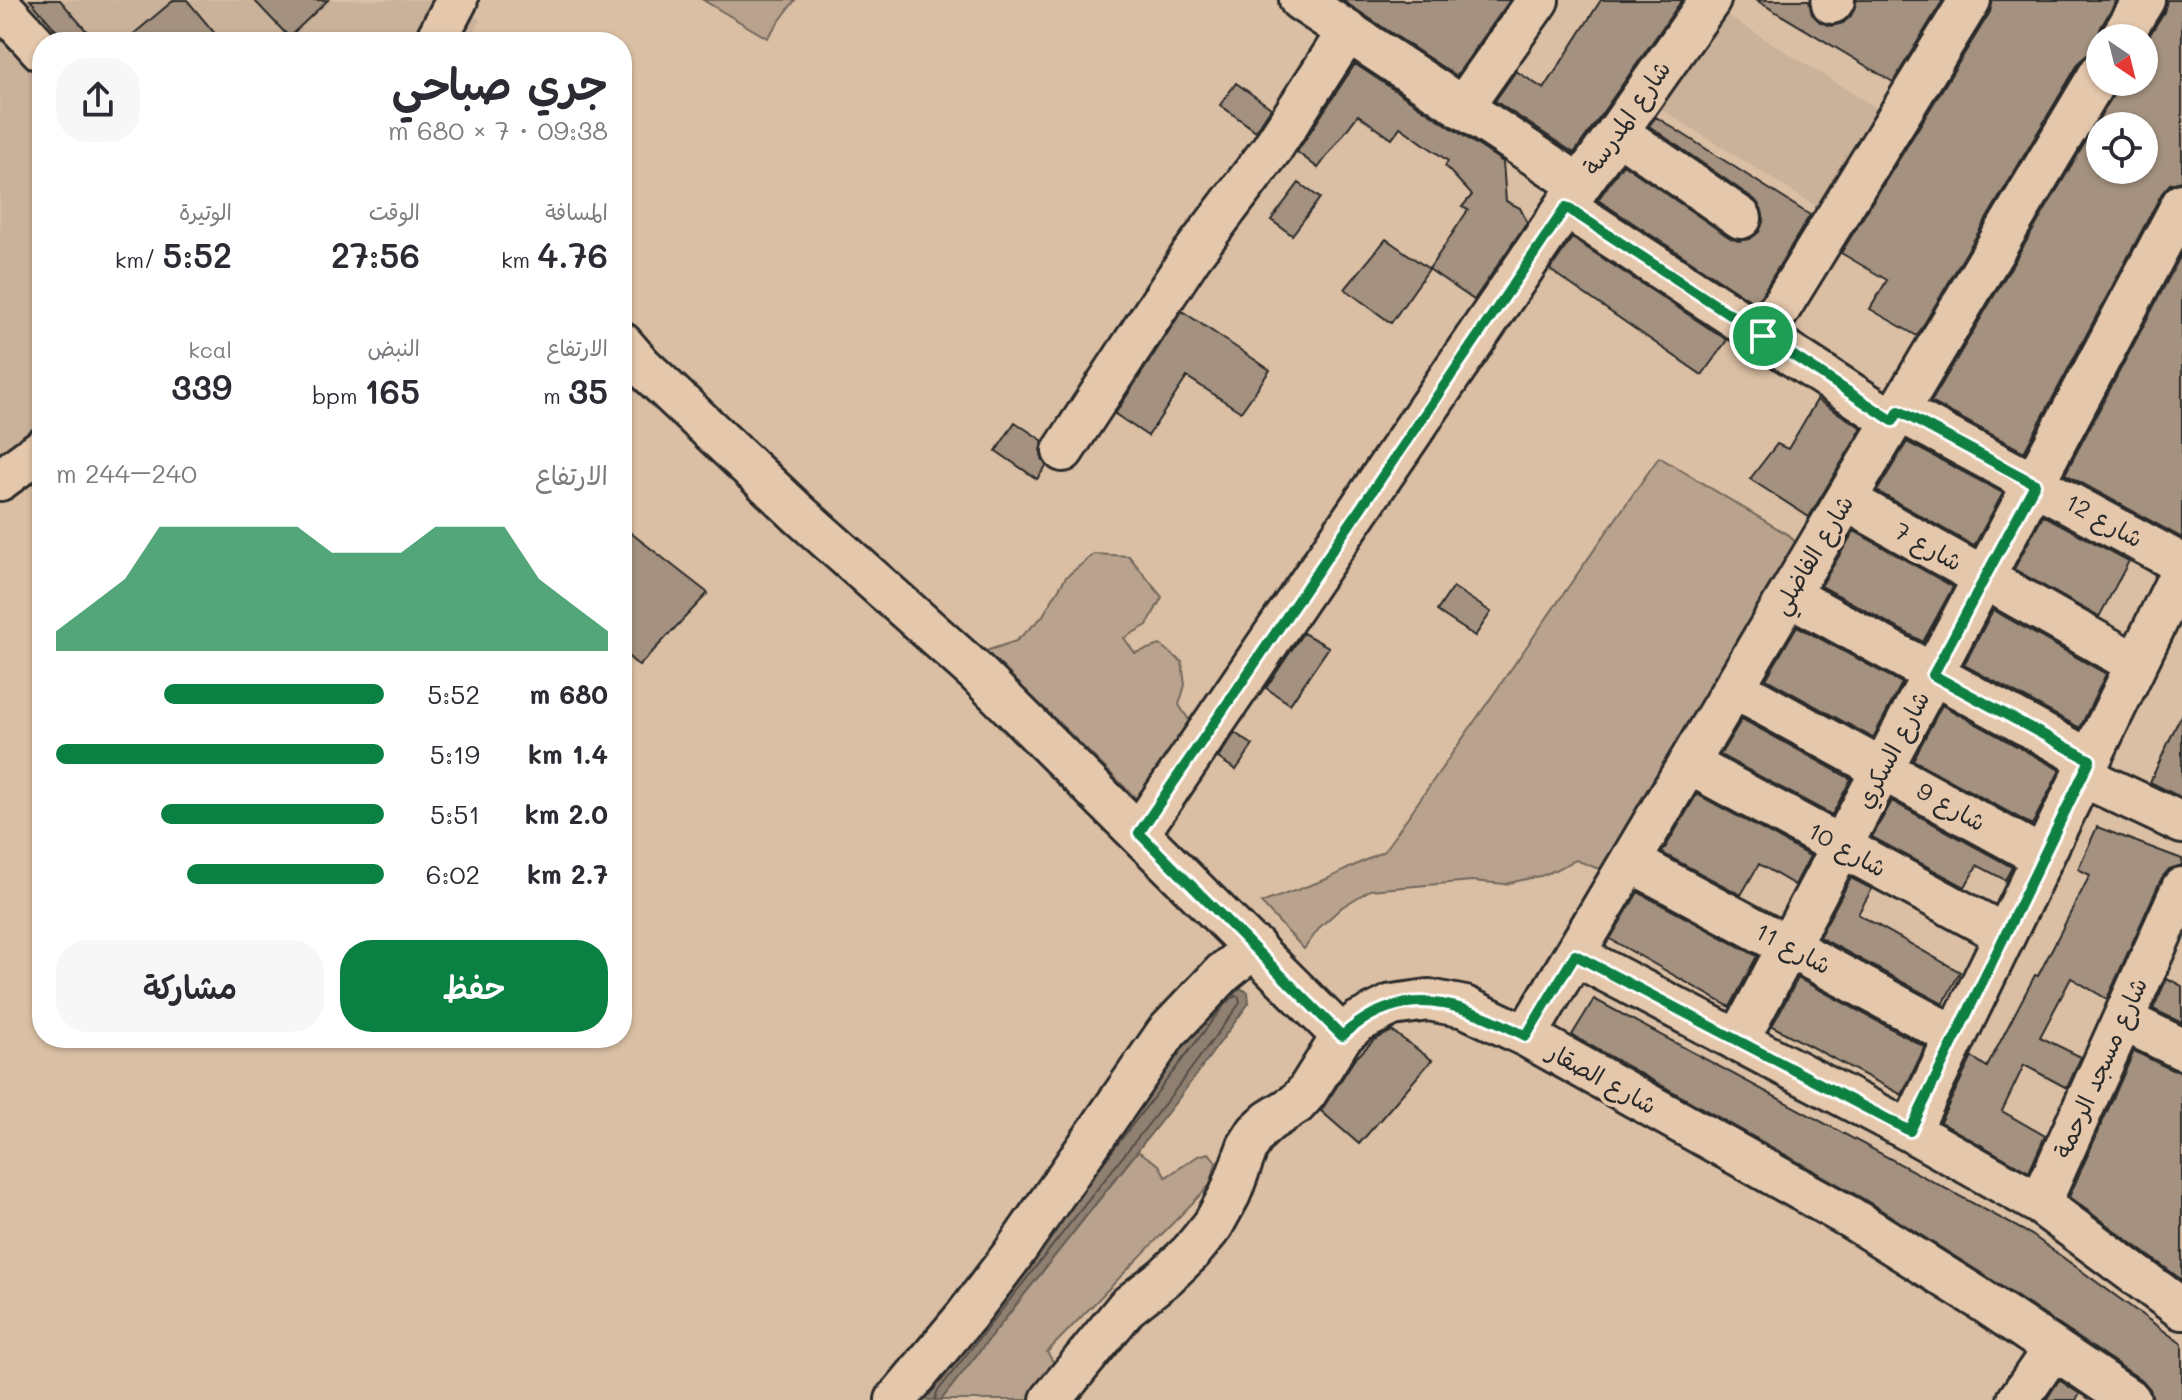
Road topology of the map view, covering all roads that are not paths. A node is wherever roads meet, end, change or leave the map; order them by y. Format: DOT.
graph roads {
  1 [pos="457,0"];
  2 [pos="1300,0"];
  3 [pos="1538,0"];
  4 [pos="1710,0"];
  5 [pos="1970,0"];
  6 [pos="2144,0"];
  7 [pos="0,5"];
  8 [pos="2129,24"];
  9 [pos="440,32"];
  10 [pos="1347,33"];
  11 [pos="32,40"];
  12 [pos="2086,96"];
  13 [pos="1462,108"];
  14 [pos="1617,132"];
  15 [pos="1573,196"];
  16 [pos="2182,204"];
  17 [pos="1741,218"];
  18 [pos="1763,336"];
  19 [pos="632,354"];
  20 [pos="1896,416"];
  21 [pos="1063,451"];
  22 [pos="32,456"];
  23 [pos="0,480"];
  24 [pos="2035,484"];
  25 [pos="1846,500"];
  26 [pos="2182,567"];
  27 [pos="1985,578"];
  28 [pos="1789,595"];
  29 [pos="2136,664"];
  30 [pos="1933,675"];
  31 [pos="1734,688"];
  32 [pos="1689,764"];
  33 [pos="2086,768"];
  34 [pos="1883,769"];
  35 [pos="2182,823"];
  36 [pos="1139,833"];
  37 [pos="1842,847"];
  38 [pos="2042,857"];
  39 [pos="1631,862"];
  40 [pos="2182,888"];
  41 [pos="2173,933"];
  42 [pos="2005,935"];
  43 [pos="1255,947"];
  44 [pos="1788,947"];
  45 [pos="1575,955"];
  46 [pos="2123,1020"];
  47 [pos="1342,1036"];
  48 [pos="1526,1036"];
  49 [pos="1956,1037"];
  50 [pos="1738,1041"];
  51 [pos="2182,1049"];
  52 [pos="1910,1131"];
  53 [pos="2040,1204"];
  54 [pos="2182,1309"];
  55 [pos="2053,1349"];
  56 [pos="896,1400"];
  57 [pos="1051,1400"];
  58 [pos="2018,1400"];
  59 [pos="2130,1400"];
  1 -- 9 [label="street"];
  2 -- 10 [label="street, شارع 12"];
  3 -- 13 [label="street"];
  4 -- 14 [label="street, شارع المدرسة"];
  5 -- 18 [label="street"];
  6 -- 8 [label="street"];
  7 -- 11 [label="street"];
  10 -- 13 [label="street, شارع 12"];
  10 -- 21 [label="street"];
  12 -- 20 [label="street, شارع الفاضلي"];
  13 -- 15 [label="street, شارع 12"];
  14 -- 15 [label="street, شارع المدرسة"];
  14 -- 17 [label="street"];
  15 -- 18 [label="street, شارع 12"];
  15 -- 36 [label="street, شارع المدرسة"];
  16 -- 24 [label="street, شارع السكري"];
  18 -- 20 [label="street, شارع 12"];
  19 -- 36 [label="street"];
  20 -- 24 [label="street, شارع 12"];
  20 -- 25 [label="street, شارع الفاضلي"];
  22 -- 23 [label="street"];
  24 -- 26 [label="street, شارع 12"];
  24 -- 27 [label="street, شارع السكري"];
  25 -- 27 [label="street, شارع 7"];
  25 -- 28 [label="street, شارع الفاضلي"];
  26 -- 29 [label="street"];
  27 -- 29 [label="street, شارع 7"];
  27 -- 30 [label="street, شارع السكري"];
  28 -- 30 [label="street"];
  28 -- 31 [label="street, شارع الفاضلي"];
  29 -- 33 [label="street"];
  30 -- 33 [label="street"];
  30 -- 34 [label="street, شارع السكري"];
  31 -- 32 [label="street, شارع الفاضلي"];
  31 -- 34 [label="street, شارع 9"];
  32 -- 37 [label="street, شارع 10"];
  32 -- 39 [label="street, شارع الفاضلي"];
  33 -- 35 [label="street"];
  33 -- 38 [label="street"];
  34 -- 37 [label="street, شارع السكري"];
  34 -- 38 [label="street, شارع 9"];
  36 -- 43 [label="street"];
  37 -- 42 [label="street, شارع 10"];
  37 -- 44 [label="street, شارع السكري"];
  38 -- 42 [label="street"];
  39 -- 44 [label="street, شارع 11"];
  39 -- 45 [label="street, شارع الفاضلي"];
  40 -- 41 [label="street, شارع مسجد الرحمة"];
  41 -- 46 [label="street, شارع مسجد الرحمة"];
  42 -- 49 [label="street"];
  43 -- 47 [label="street"];
  43 -- 56 [label="street"];
  44 -- 49 [label="street, شارع 11"];
  44 -- 50 [label="street, شارع السكري"];
  45 -- 48 [label="street, شارع الفاضلي"];
  45 -- 50 [label="street"];
  46 -- 51 [label="street"];
  46 -- 53 [label="street, شارع مسجد الرحمة"];
  47 -- 48 [label="street, شارع الصقار"];
  47 -- 57 [label="street, شارع الصقار"];
  48 -- 55 [label="street, شارع الصقار"];
  49 -- 52 [label="street"];
  50 -- 52 [label="street"];
  52 -- 53 [label="street"];
  53 -- 54 [label="street"];
  55 -- 58 [label="street"];
  55 -- 59 [label="street, شارع الصقار"];
}
